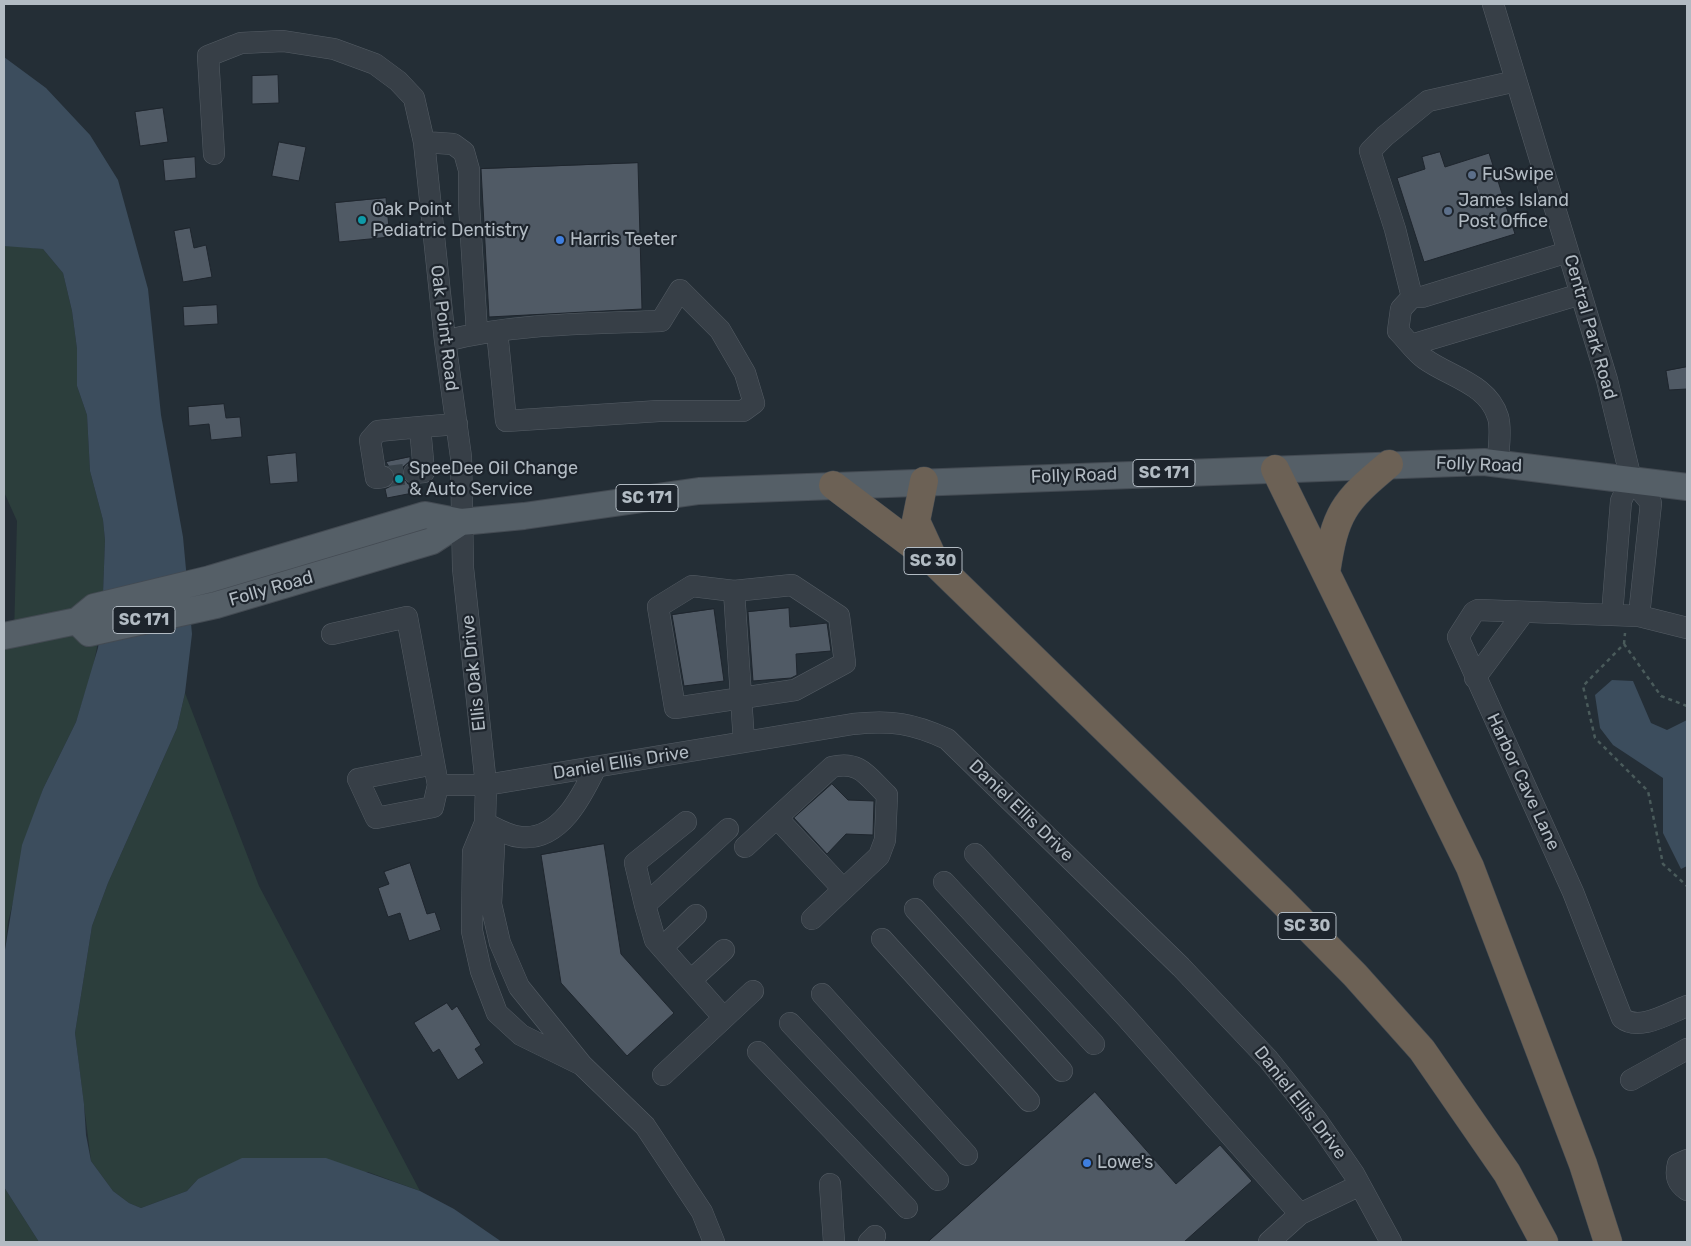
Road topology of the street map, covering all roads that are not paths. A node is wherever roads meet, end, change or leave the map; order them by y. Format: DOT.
graph roads {
  1 [pos="1493,4"];
  2 [pos="1516,81"];
  3 [pos="424,142"];
  4 [pos="214,154"];
  5 [pos="1568,252"];
  6 [pos="1581,294"];
  7 [pos="1412,297"];
  8 [pos="487,332"];
  9 [pos="445,341"];
  10 [pos="1411,345"];
  11 [pos="457,424"];
  12 [pos="420,427"];
  13 [pos="1498,463"];
  14 [pos="1389,464"];
  15 [pos="1275,469"];
  16 [pos="414,473"];
  17 [pos="383,477"];
  18 [pos="1631,479"];
  19 [pos="924,481"];
  20 [pos="833,486"];
  21 [pos="1687,487"];
  22 [pos="461,522"];
  23 [pos="937,566"];
  24 [pos="1326,573"];
  25 [pos="734,591"];
  26 [pos="1524,612"];
  27 [pos="1612,615"];
  28 [pos="1639,616"];
  29 [pos="77,621"];
  30 [pos="1687,628"];
  31 [pos="332,634"];
  32 [pos="4,636"];
  33 [pos="1475,678"];
  34 [pos="741,697"];
  35 [pos="744,742"];
  36 [pos="434,764"];
  37 [pos="596,767"];
  38 [pos="438,785"];
  39 [pos="486,785"];
  40 [pos="777,818"];
  41 [pos="686,822"];
  42 [pos="485,823"];
  43 [pos="728,829"];
  44 [pos="745,847"];
  45 [pos="975,854"];
  46 [pos="944,882"];
  47 [pos="843,889"];
  48 [pos="645,905"];
  49 [pos="915,909"];
  50 [pos="696,915"];
  51 [pos="812,919"];
  52 [pos="882,939"];
  53 [pos="662,948"];
  54 [pos="724,950"];
  55 [pos="691,980"];
  56 [pos="754,991"];
  57 [pos="822,994"];
  58 [pos="1687,1006"];
  59 [pos="724,1018"];
  60 [pos="790,1023"];
  61 [pos="1094,1044"];
  62 [pos="1687,1049"];
  63 [pos="758,1052"];
  64 [pos="582,1065"];
  65 [pos="1062,1071"];
  66 [pos="663,1075"];
  67 [pos="1631,1080"];
  68 [pos="1029,1101"];
  69 [pos="967,1155"];
  70 [pos="1687,1160"];
  71 [pos="938,1180"];
  72 [pos="830,1184"];
  73 [pos="1360,1185"];
  74 [pos="1687,1190"];
  75 [pos="907,1208"];
  76 [pos="1300,1214"];
  77 [pos="714,1242"];
  78 [pos="834,1242"];
  79 [pos="1269,1242"];
  80 [pos="1391,1242"];
  81 [pos="1544,1242"];
  82 [pos="1608,1242"];
  1 -- 2 [label="street, Central Park Road"];
  2 -- 5 [label="street, Central Park Road"];
  2 -- 7 [label="street"];
  3 -- 4 [label="street, Oak Point Road"];
  3 -- 8 [label="street"];
  3 -- 9 [label="street, Oak Point Road"];
  5 -- 6 [label="street, Central Park Road"];
  5 -- 7 [label="street"];
  6 -- 10 [label="street"];
  6 -- 18 [label="street, Central Park Road"];
  7 -- 10 [label="street"];
  8 -- 8 [label="street"];
  8 -- 9 [label="street"];
  9 -- 11 [label="street, Oak Point Road"];
  10 -- 13 [label="street"];
  11 -- 12 [label="street"];
  11 -- 22 [label="street, Oak Point Road"];
  12 -- 16 [label="street"];
  12 -- 17 [label="street"];
  13 -- 14 [label="main road, Folly Road"];
  13 -- 18 [label="main road, Folly Road"];
  14 -- 15 [label="main road, Folly Road"];
  14 -- 24 [label="highway"];
  15 -- 19 [label="main road, Folly Road / SC 171"];
  15 -- 24 [label="highway"];
  18 -- 21 [label="main road, Folly Road"];
  18 -- 27 [label="street"];
  18 -- 28 [label="street"];
  19 -- 20 [label="main road, Folly Road / SC 171"];
  19 -- 23 [label="highway"];
  20 -- 22 [label="main road, Folly Road / SC 171"];
  20 -- 23 [label="highway, SC 30"];
  22 -- 29 [label="main road, Folly Road / SC 171"];
  22 -- 29 [label="main road, Folly Road / SC 171"];
  22 -- 39 [label="street, Ellis Oak Drive"];
  23 -- 81 [label="highway, SC 30"];
  24 -- 82 [label="highway"];
  25 -- 34 [label="street"];
  25 -- 34 [label="street"];
  25 -- 34 [label="street"];
  26 -- 27 [label="street, Harbor Cave Lane"];
  26 -- 33 [label="street"];
  26 -- 33 [label="street, Harbor Cave Lane"];
  27 -- 28 [label="street, Harbor Cave Lane"];
  28 -- 30 [label="street, Harbor Cave Lane"];
  29 -- 32 [label="main road, Folly Road / SC 171"];
  31 -- 36 [label="street"];
  33 -- 58 [label="street, Harbor Cave Lane"];
  34 -- 35 [label="street"];
  35 -- 37 [label="street, Daniel Ellis Drive"];
  35 -- 73 [label="street, Daniel Ellis Drive"];
  36 -- 38 [label="street"];
  36 -- 38 [label="street"];
  37 -- 39 [label="street, Daniel Ellis Drive"];
  37 -- 42 [label="street"];
  38 -- 39 [label="street, Daniel Ellis Drive"];
  39 -- 42 [label="street, Ellis Oak Drive"];
  40 -- 44 [label="street"];
  40 -- 47 [label="street"];
  40 -- 47 [label="street"];
  41 -- 48 [label="street"];
  42 -- 64 [label="street, Ellis Oak Drive"];
  42 -- 64 [label="street, Ellis Oak Drive"];
  43 -- 48 [label="street"];
  45 -- 76 [label="street"];
  46 -- 61 [label="street"];
  47 -- 51 [label="street"];
  48 -- 53 [label="street"];
  49 -- 65 [label="street"];
  50 -- 53 [label="street"];
  52 -- 68 [label="street"];
  53 -- 55 [label="street"];
  54 -- 55 [label="street"];
  55 -- 59 [label="street"];
  56 -- 59 [label="street"];
  57 -- 69 [label="street"];
  59 -- 66 [label="street"];
  60 -- 71 [label="street"];
  62 -- 67 [label="street"];
  63 -- 75 [label="street"];
  64 -- 77 [label="street, Ellis Oak Drive"];
  70 -- 74 [label="street"];
  72 -- 78 [label="street"];
  73 -- 76 [label="street"];
  73 -- 80 [label="street, Daniel Ellis Drive"];
  76 -- 79 [label="street"];
}
